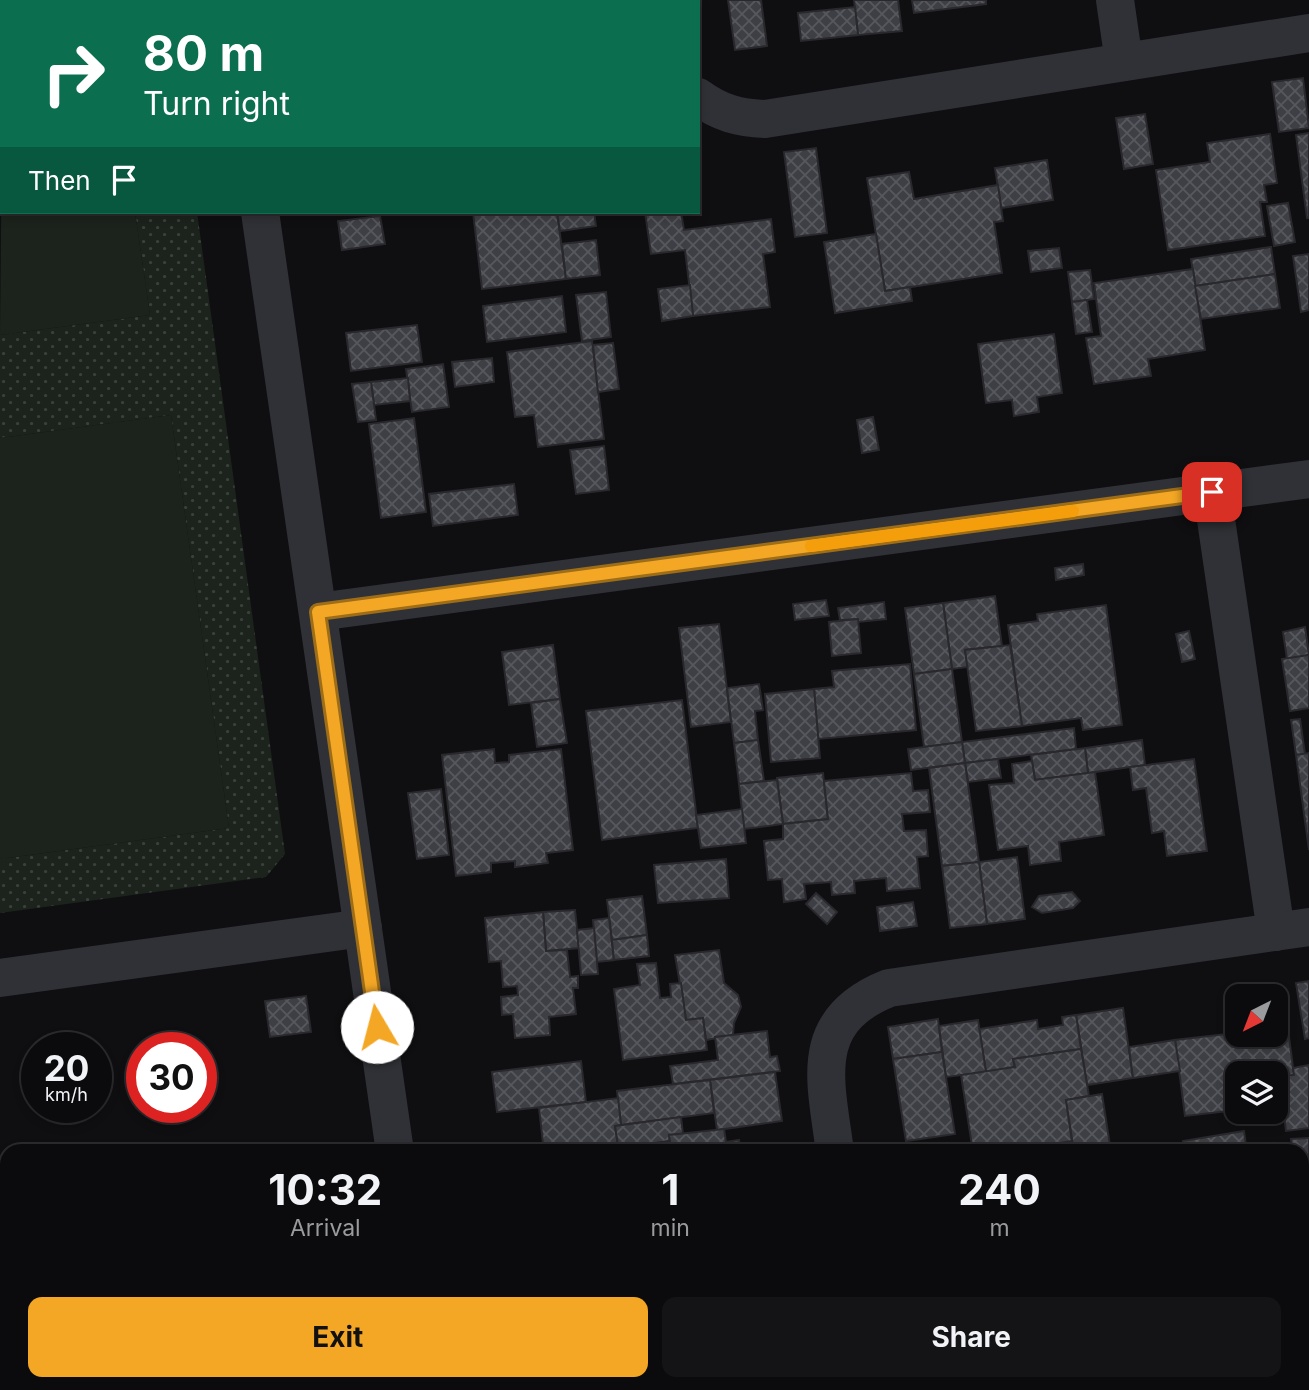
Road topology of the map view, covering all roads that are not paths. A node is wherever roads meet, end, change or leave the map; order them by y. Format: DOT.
graph roads {
  1 [pos="1115,0"];
  2 [pos="1309,33"];
  3 [pos="1124,62"];
  4 [pos="700,98"];
  5 [pos="260,214"];
  6 [pos="1309,479"];
  7 [pos="1212,492"];
  8 [pos="318,612"];
  9 [pos="363,928"];
  10 [pos="1293,930"];
  11 [pos="0,978"];
  12 [pos="393,1144"];
  13 [pos="834,1144"];
  1 -- 3 [label="street"];
  2 -- 3 [label="street"];
  3 -- 4 [label="street"];
  5 -- 8 [label="street"];
  6 -- 7 [label="street"];
  7 -- 8 [label="street"];
  7 -- 10 [label="street"];
  8 -- 9 [label="street"];
  9 -- 11 [label="street"];
  9 -- 12 [label="street"];
  10 -- 13 [label="street"];
}
